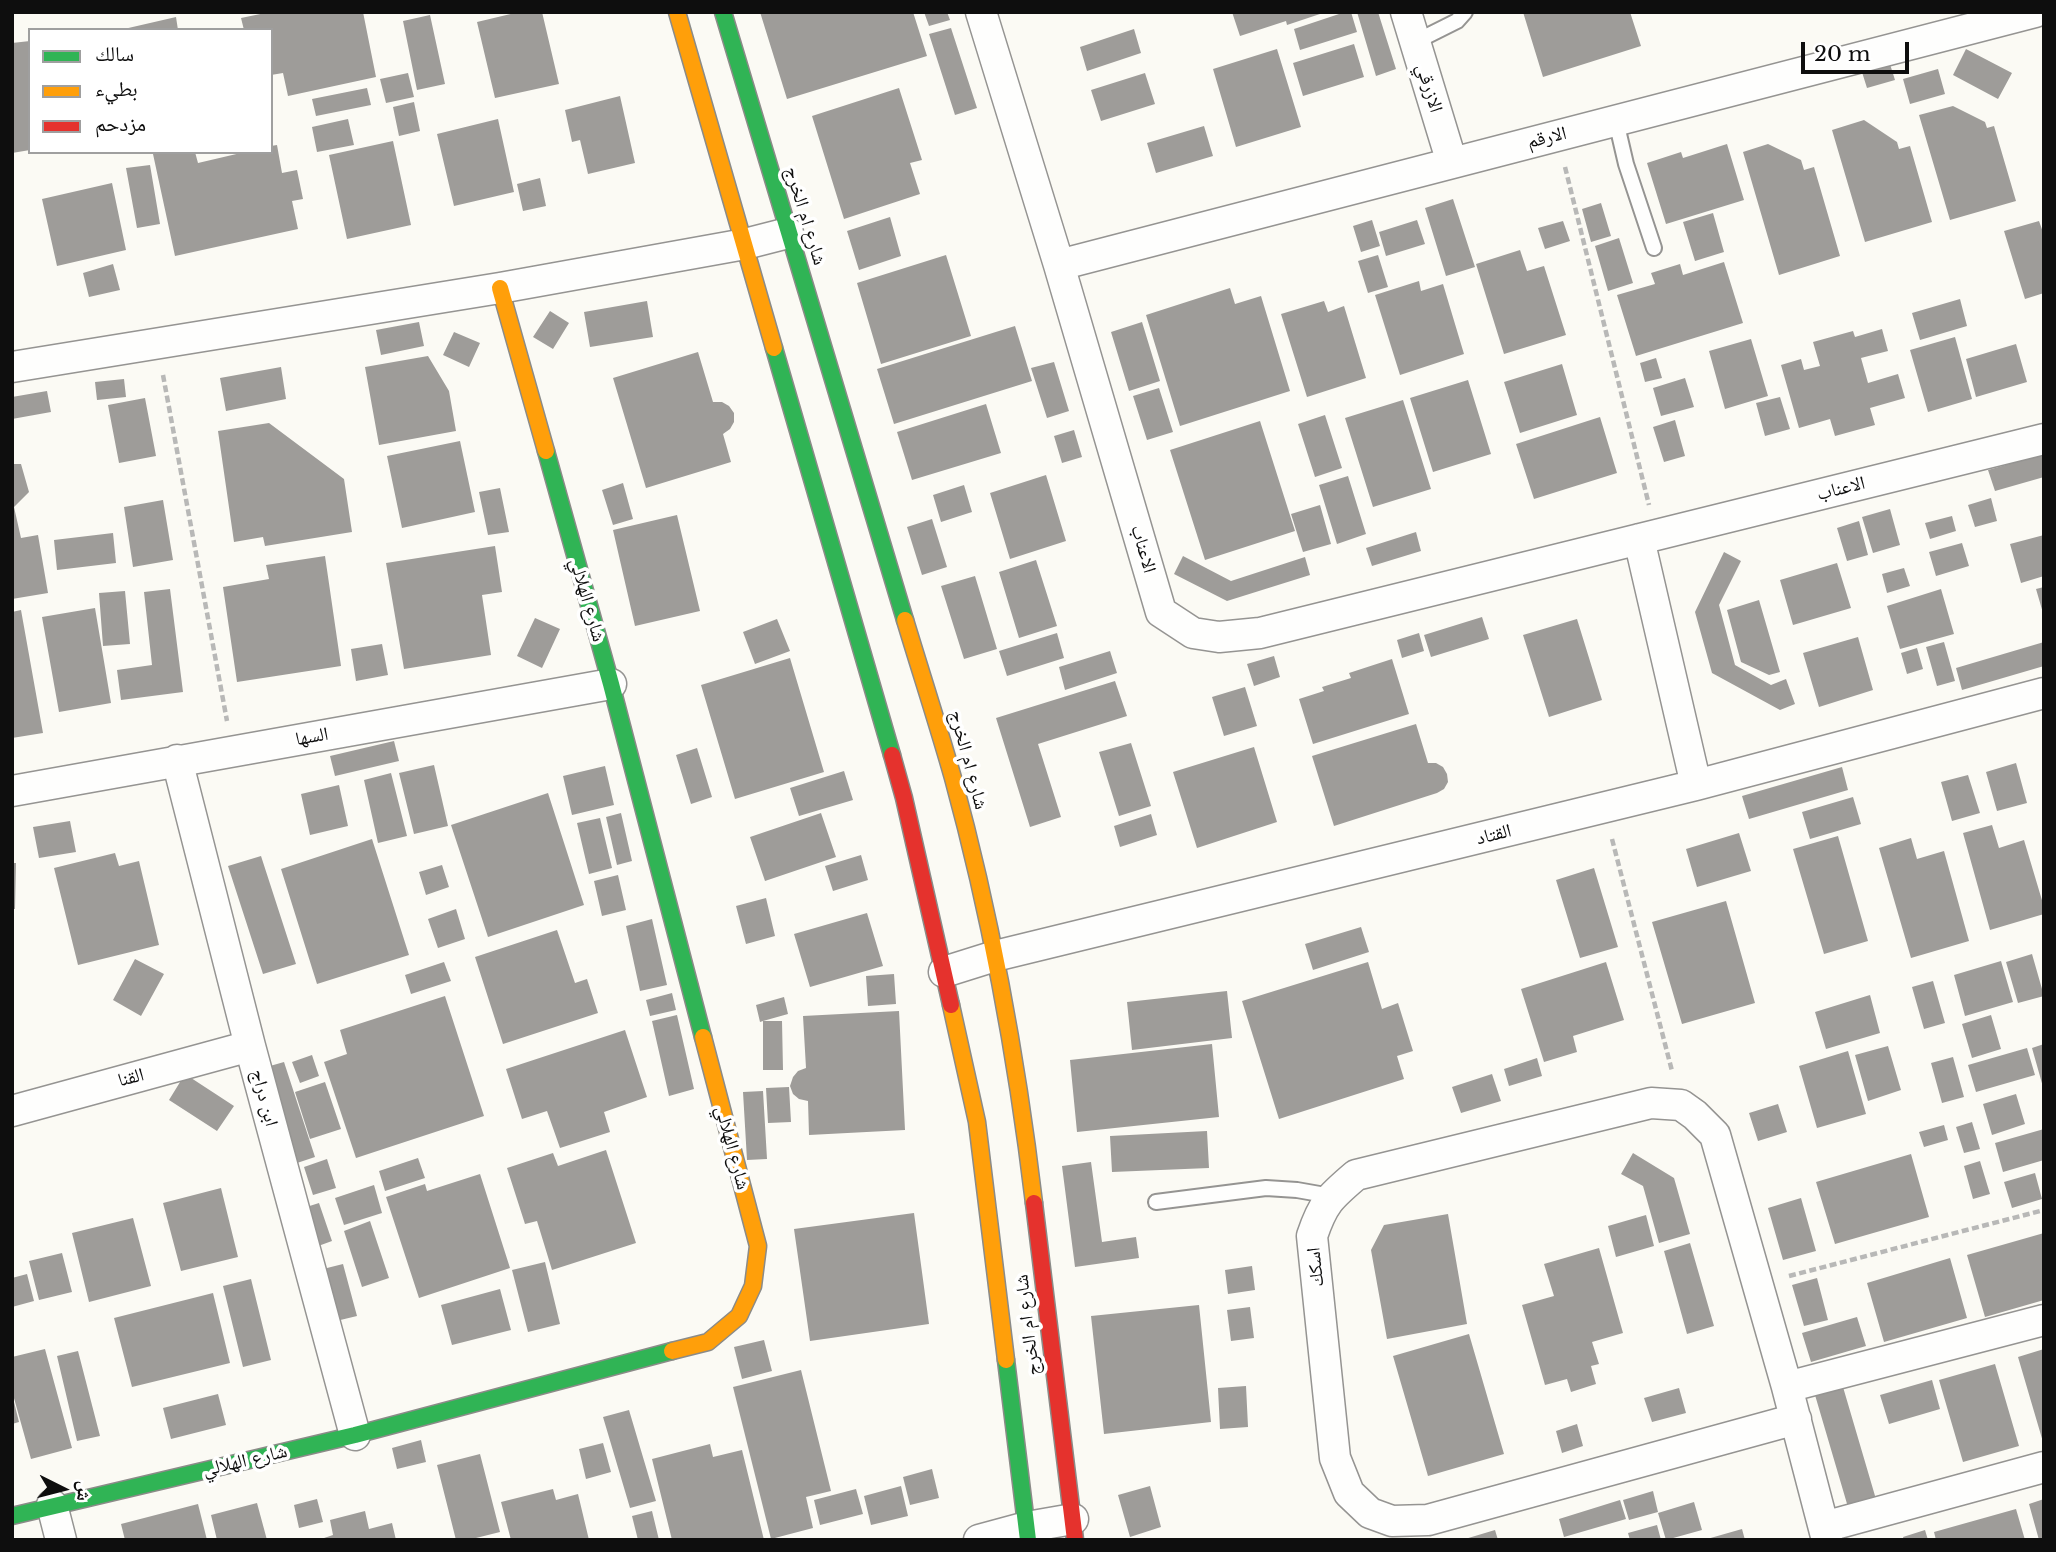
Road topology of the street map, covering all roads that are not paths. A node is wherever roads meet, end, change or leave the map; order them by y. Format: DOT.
graph roads {
  1 [pos="677,12"];
  2 [pos="723,12"];
  3 [pos="981,12"];
  4 [pos="1406,12"];
  5 [pos="1465,12"];
  6 [pos="2035,12"];
  7 [pos="2041,12"];
  8 [pos="2044,23"];
  9 [pos="1415,42"];
  10 [pos="1616,121"];
  11 [pos="1452,163"];
  12 [pos="788,233"];
  13 [pos="746,244"];
  14 [pos="1654,248"];
  15 [pos="1059,265"];
  16 [pos="500,288"];
  17 [pos="12,367"];
  18 [pos="2044,439"];
  19 [pos="1648,537"];
  20 [pos="611,684"];
  21 [pos="2044,693"];
  22 [pos="177,760"];
  23 [pos="1696,785"];
  24 [pos="12,791"];
  25 [pos="995,956"];
  26 [pos="944,972"];
  27 [pos="250,1045"];
  28 [pos="12,1111"];
  29 [pos="1331,1196"];
  30 [pos="1156,1202"];
  31 [pos="2044,1320"];
  32 [pos="1787,1387"];
  33 [pos="1796,1419"];
  34 [pos="355,1435"];
  35 [pos="2044,1467"];
  36 [pos="52,1505"];
  37 [pos="12,1516"];
  38 [pos="1074,1529"];
  39 [pos="1027,1533"];
  40 [pos="1825,1533"];
  41 [pos="61,1540"];
  42 [pos="979,1540"];
  1 -- 13 [label="street, شارع ام الخرج"];
  2 -- 12 [label="street, شارع ام الخرج"];
  3 -- 15 [label="street, الاعناب"];
  4 -- 9 [label="street, الازرقي"];
  5 -- 9 [label="lane"];
  6 -- 10 [label="street, الارقم"];
  7 -- 8 [label="street"];
  9 -- 11 [label="street, الازرقي"];
  10 -- 11 [label="street, الارقم"];
  10 -- 14 [label="lane"];
  11 -- 15 [label="street, الارقم"];
  12 -- 13 [label="street"];
  12 -- 25 [label="street, شارع ام الخرج"];
  13 -- 16 [label="street"];
  13 -- 26 [label="street, شارع ام الخرج"];
  15 -- 19 [label="street, الاعناب"];
  16 -- 17 [label="street"];
  16 -- 20 [label="street, شارع الهلالي"];
  18 -- 19 [label="street, الاعناب"];
  19 -- 23 [label="street"];
  20 -- 22 [label="street, السها"];
  20 -- 34 [label="street, شارع الهلالي"];
  21 -- 23 [label="street, القتاد"];
  22 -- 24 [label="street, السها"];
  22 -- 27 [label="street, ابن دراج"];
  23 -- 25 [label="street, القتاد"];
  25 -- 26 [label="street, القتاد"];
  25 -- 38 [label="street, شارع ام الخرج"];
  26 -- 39 [label="street, شارع ام الخرج"];
  27 -- 28 [label="street, القنا"];
  27 -- 34 [label="street, ابن دراج"];
  29 -- 30 [label="lane"];
  29 -- 32 [label="street, اسكك"];
  29 -- 33 [label="street, اسكك"];
  31 -- 32 [label="street"];
  32 -- 33 [label="street"];
  33 -- 40 [label="street"];
  34 -- 36 [label="street, شارع الهلالي"];
  35 -- 40 [label="street"];
  36 -- 37 [label="street, شارع الهلالي"];
  36 -- 41 [label="street"];
  38 -- 39 [label="street"];
  39 -- 42 [label="street"];
}
